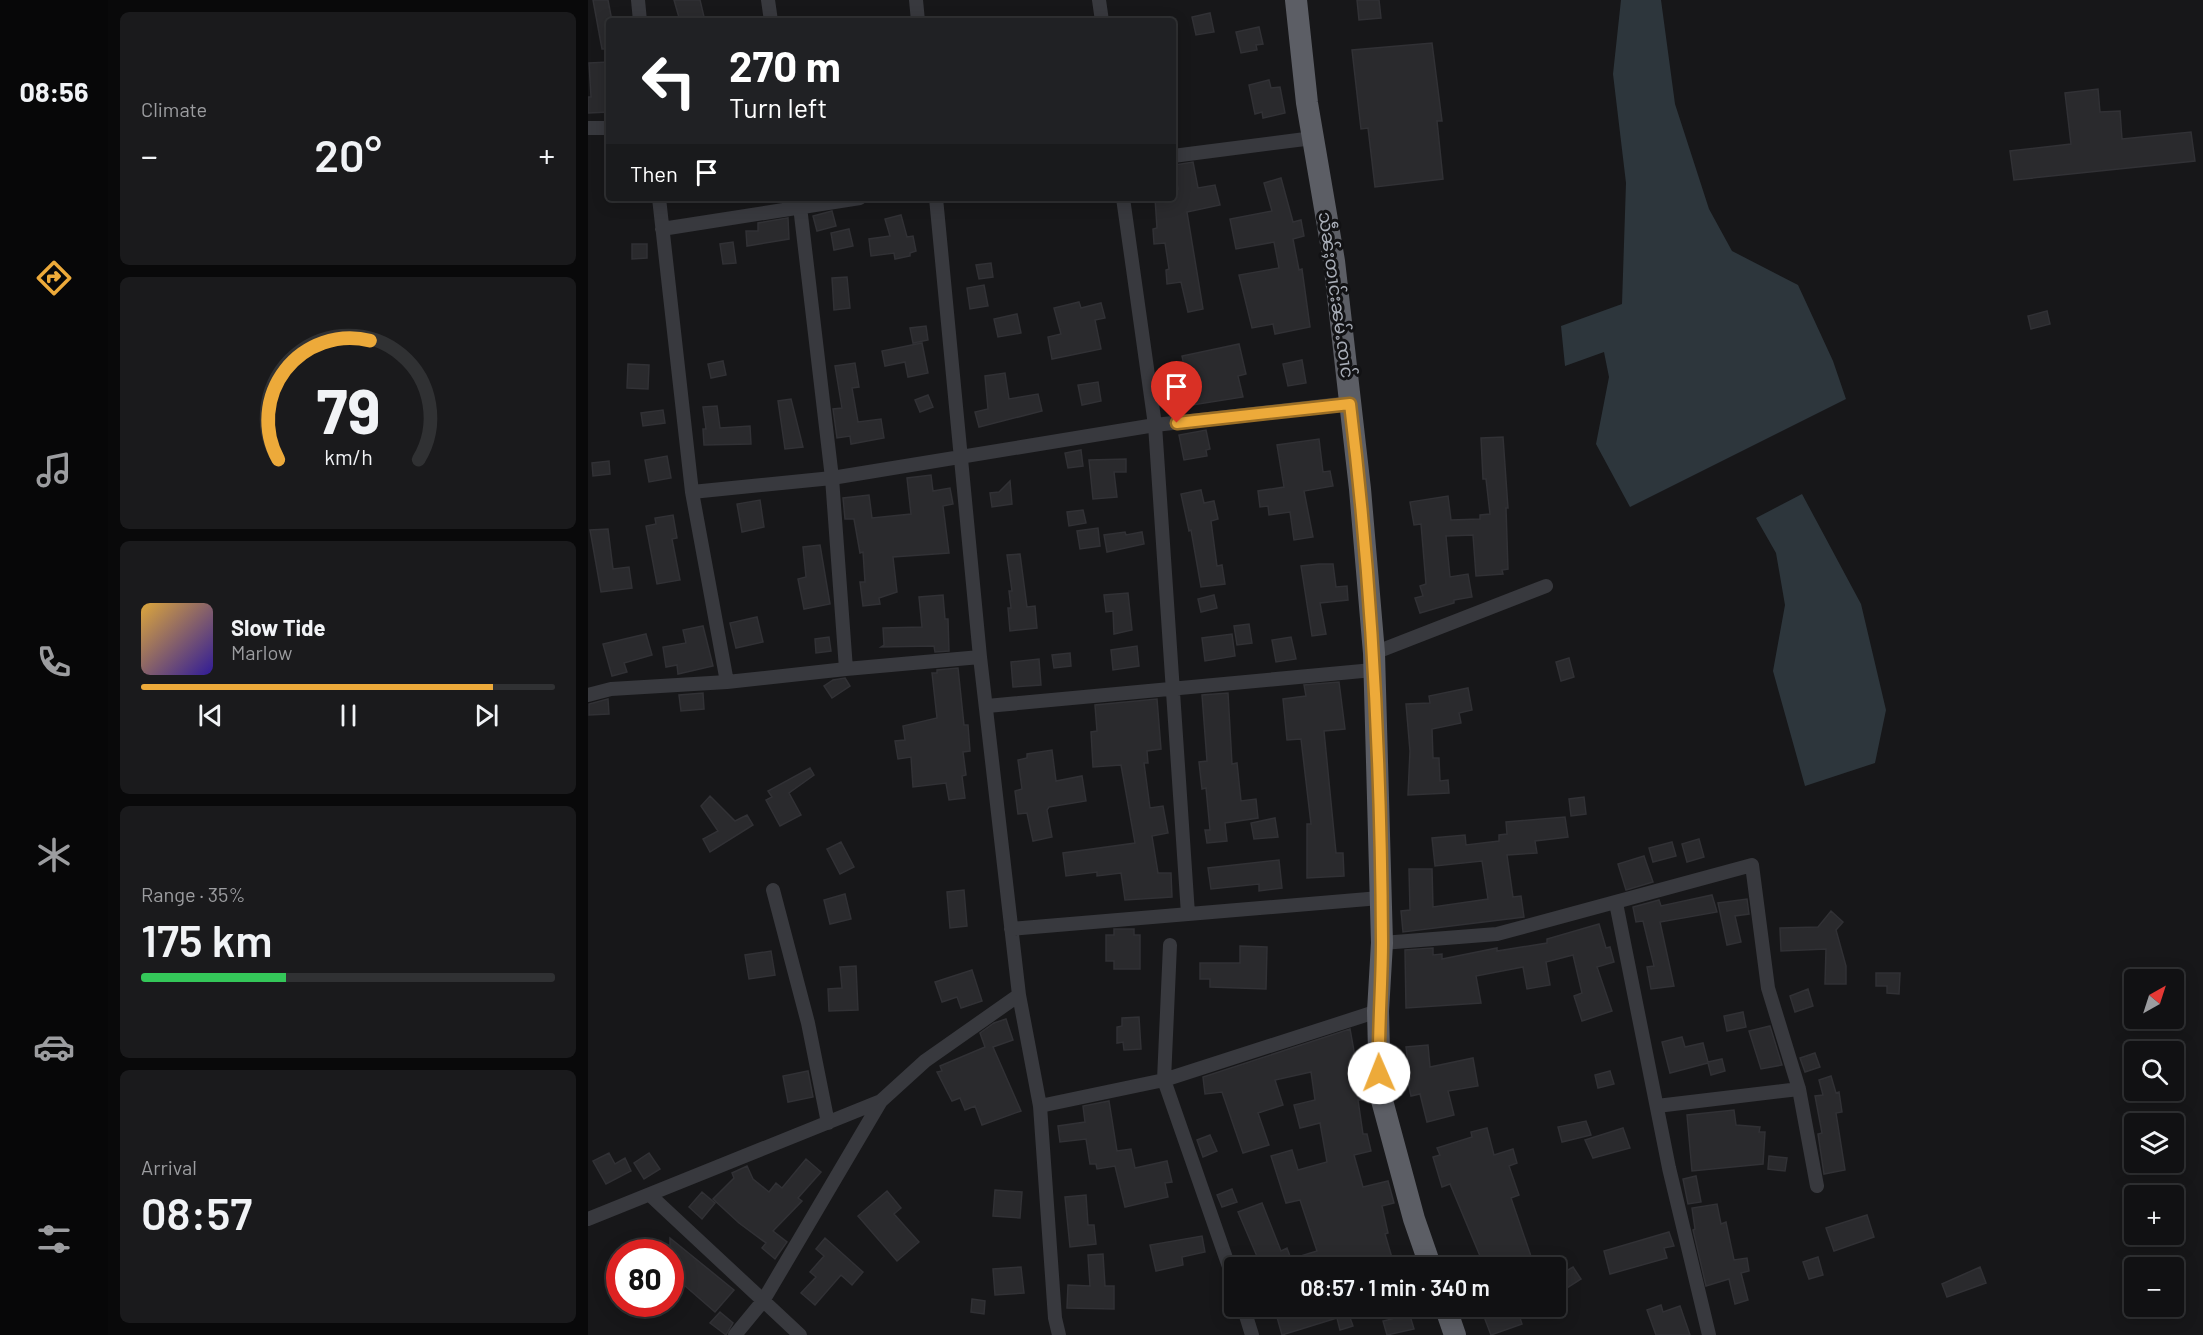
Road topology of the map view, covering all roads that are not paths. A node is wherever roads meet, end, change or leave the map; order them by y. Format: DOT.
graph roads {
  1 [pos="638,0"];
  2 [pos="768,0"];
  3 [pos="916,0"];
  4 [pos="1099,0"];
  5 [pos="1296,0"];
  6 [pos="640,18"];
  7 [pos="771,18"];
  8 [pos="918,18"];
  9 [pos="1102,18"];
  10 [pos="588,128"];
  11 [pos="606,128"];
  12 [pos="1313,138"];
  13 [pos="1176,156"];
  14 [pos="659,201"];
  15 [pos="824,201"];
  16 [pos="936,201"];
  17 [pos="1123,201"];
  18 [pos="800,203"];
  19 [pos="662,229"];
  20 [pos="1350,404"];
  21 [pos="1155,425"];
  22 [pos="961,456"];
  23 [pos="832,478"];
  24 [pos="692,492"];
  25 [pos="1546,586"];
  26 [pos="980,657"];
  27 [pos="1374,661"];
  28 [pos="846,669"];
  29 [pos="727,682"];
  30 [pos="1171,689"];
  31 [pos="588,695"];
  32 [pos="987,706"];
  33 [pos="773,890"];
  34 [pos="1380,898"];
  35 [pos="1616,903"];
  36 [pos="1188,914"];
  37 [pos="1011,929"];
  38 [pos="1382,943"];
  39 [pos="1170,945"];
  40 [pos="1019,995"];
  41 [pos="1378,1011"];
  42 [pos="1164,1080"];
  43 [pos="1799,1089"];
  44 [pos="881,1101"];
  45 [pos="1656,1106"];
  46 [pos="1040,1107"];
  47 [pos="828,1123"];
  48 [pos="1817,1186"];
  49 [pos="651,1196"];
  50 [pos="588,1219"];
  51 [pos="1226,1257"];
  52 [pos="1427,1257"];
  53 [pos="763,1301"];
  54 [pos="1246,1317"];
  55 [pos="1449,1317"];
  56 [pos="735,1335"];
  57 [pos="800,1335"];
  58 [pos="1059,1335"];
  59 [pos="1252,1335"];
  60 [pos="1455,1335"];
  61 [pos="1709,1335"];
  1 -- 6 [label="street"];
  2 -- 7 [label="street"];
  3 -- 8 [label="street"];
  4 -- 9 [label="street"];
  5 -- 12 [label="highway, သဵၼ်ႈတၢင်းၼမ်ႉၸၢင်"];
  10 -- 11 [label="street"];
  12 -- 13 [label="street"];
  12 -- 20 [label="highway, သဵၼ်ႈတၢင်းၼမ်ႉၸၢင်"];
  14 -- 19 [label="street"];
  15 -- 18 [label="street"];
  16 -- 22 [label="street"];
  17 -- 21 [label="street"];
  18 -- 19 [label="street"];
  18 -- 23 [label="street"];
  19 -- 24 [label="street"];
  20 -- 21 [label="street"];
  20 -- 27 [label="highway, သဵၼ်ႈတၢင်းၼမ်ႉၸၢင်"];
  21 -- 22 [label="street"];
  21 -- 30 [label="street"];
  22 -- 23 [label="street"];
  22 -- 26 [label="street"];
  23 -- 24 [label="street"];
  23 -- 28 [label="street"];
  24 -- 29 [label="street"];
  25 -- 27 [label="street"];
  26 -- 28 [label="street"];
  26 -- 32 [label="street"];
  27 -- 30 [label="street"];
  27 -- 34 [label="highway, သဵၼ်ႈတၢင်းၼမ်ႉၸၢင်"];
  28 -- 29 [label="street"];
  29 -- 31 [label="street"];
  30 -- 32 [label="street"];
  30 -- 36 [label="street"];
  32 -- 37 [label="street"];
  33 -- 47 [label="street"];
  34 -- 36 [label="street"];
  34 -- 38 [label="highway, သဵၼ်ႈတၢင်းၼမ်ႉၸၢင်"];
  35 -- 38 [label="street"];
  35 -- 43 [label="street"];
  35 -- 45 [label="street"];
  36 -- 37 [label="street"];
  37 -- 40 [label="street"];
  38 -- 41 [label="highway, သဵၼ်ႈတၢင်းၼမ်ႉၸၢင်"];
  39 -- 42 [label="street"];
  40 -- 44 [label="street"];
  40 -- 46 [label="street"];
  41 -- 42 [label="street"];
  41 -- 52 [label="highway, သဵၼ်ႈတၢင်းၼမ်ႉၸၢင်"];
  42 -- 46 [label="street"];
  42 -- 51 [label="street"];
  43 -- 45 [label="street"];
  43 -- 48 [label="street"];
  44 -- 47 [label="street"];
  44 -- 53 [label="street"];
  45 -- 61 [label="street"];
  46 -- 58 [label="street"];
  47 -- 49 [label="street"];
  49 -- 50 [label="street"];
  49 -- 53 [label="street"];
  53 -- 56 [label="street"];
  53 -- 57 [label="street"];
  54 -- 59 [label="street"];
  55 -- 60 [label="highway"];
}
